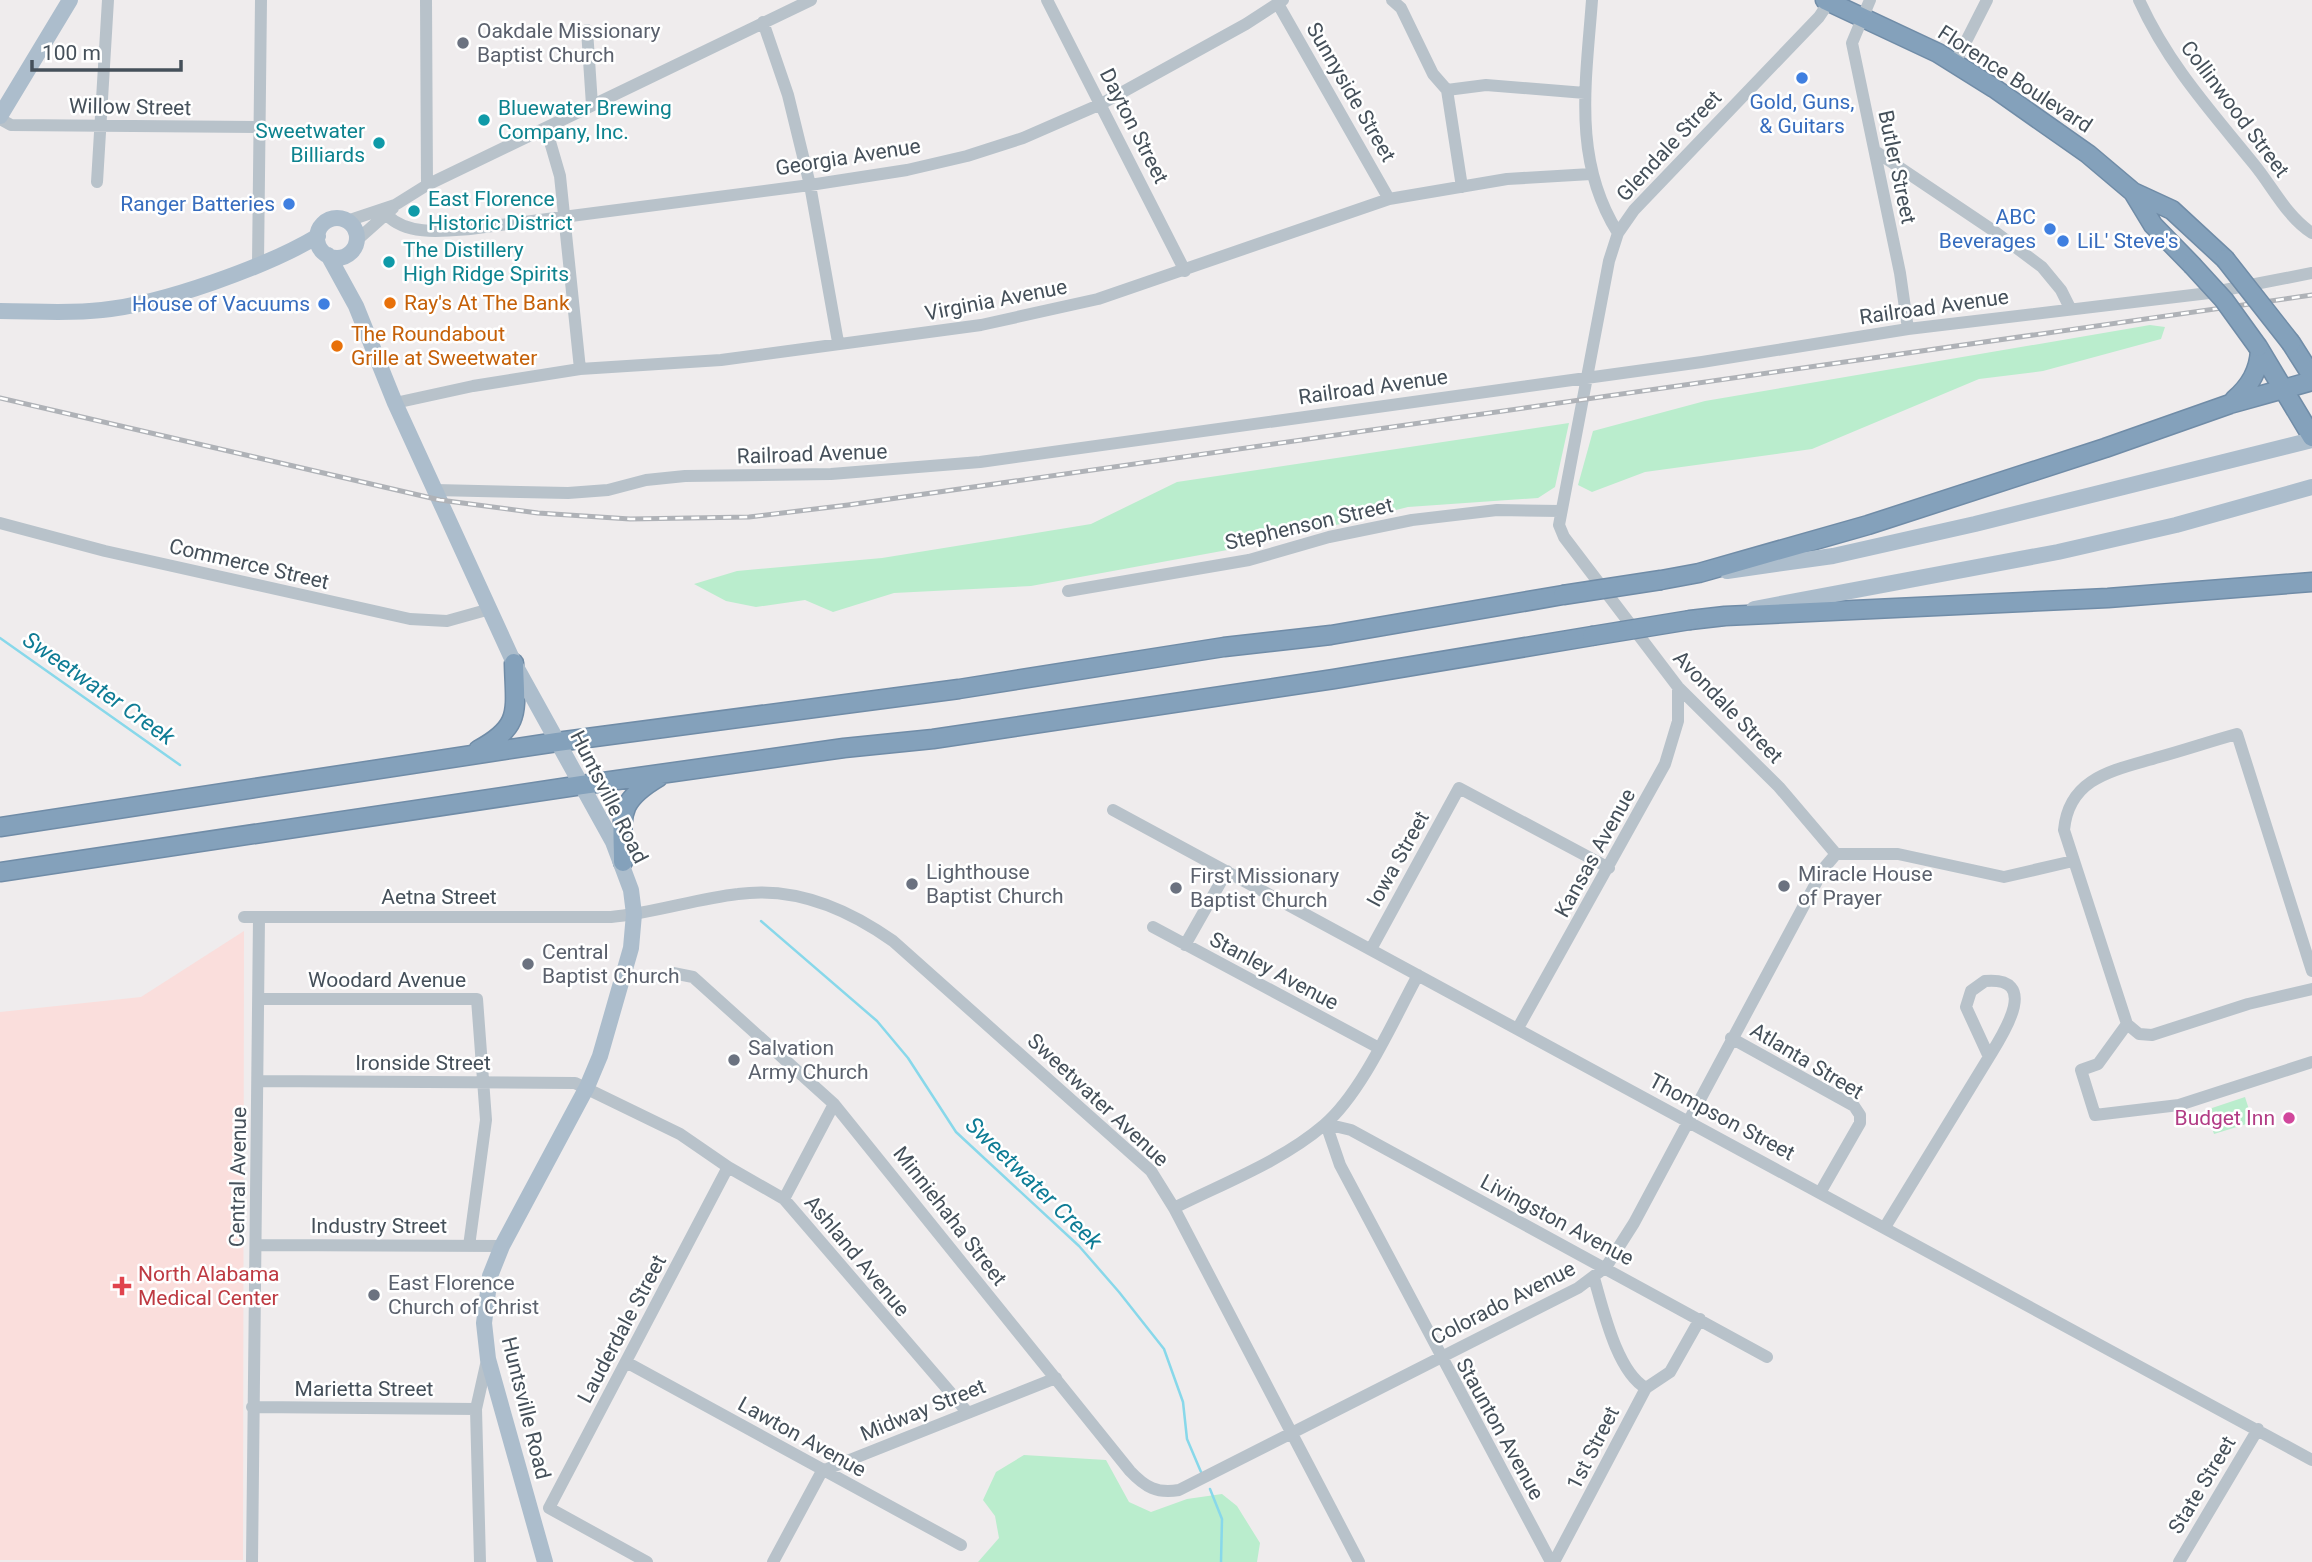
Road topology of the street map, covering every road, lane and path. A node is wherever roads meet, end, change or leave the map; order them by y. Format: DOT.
graph roads {
  1 [pos="70,0"];
  2 [pos="108,0"];
  3 [pos="261,0"];
  4 [pos="426,0"];
  5 [pos="811,0"];
  6 [pos="1047,0"];
  7 [pos="1392,0"];
  8 [pos="1592,0"];
  9 [pos="1987,0"];
  10 [pos="2139,0"];
  11 [pos="1827,1"];
  12 [pos="1281,2"];
  13 [pos="1866,8"];
  14 [pos="763,23"];
  15 [pos="587,30"];
  16 [pos="1955,63"];
  17 [pos="1447,90"];
  18 [pos="1585,93"];
  19 [pos="1101,103"];
  20 [pos="592,105"];
  21 [pos="0,118"];
  22 [pos="99,125"];
  23 [pos="261,127"];
  24 [pos="546,128"];
  25 [pos="1875,151"];
  26 [pos="1591,174"];
  27 [pos="97,182"];
  28 [pos="427,185"];
  29 [pos="810,185"];
  30 [pos="1462,187"];
  31 [pos="2133,192"];
  32 [pos="1389,198"];
  33 [pos="391,210"];
  34 [pos="564,216"];
  35 [pos="348,221"];
  36 [pos="1618,233"];
  37 [pos="2312,233"];
  38 [pos="318,236"];
  39 [pos="355,245"];
  40 [pos="325,253"];
  41 [pos="278,257"];
  42 [pos="258,263"];
  43 [pos="1185,271"];
  44 [pos="2312,273"];
  45 [pos="356,306"];
  46 [pos="2070,308"];
  47 [pos="0,311"];
  48 [pos="1908,329"];
  49 [pos="838,342"];
  50 [pos="2259,348"];
  51 [pos="2300,352"];
  52 [pos="580,369"];
  53 [pos="1586,377"];
  54 [pos="2312,378"];
  55 [pos="2285,387"];
  56 [pos="395,403"];
  57 [pos="2230,404"];
  58 [pos="2312,438"];
  59 [pos="2312,488"];
  60 [pos="435,490"];
  61 [pos="1560,511"];
  62 [pos="0,523"];
  63 [pos="1699,573"];
  64 [pos="2308,583"];
  65 [pos="1068,591"];
  66 [pos="490,609"];
  67 [pos="1725,616"];
  68 [pos="514,663"];
  69 [pos="1678,687"];
  70 [pos="557,742"];
  71 [pos="463,758"];
  72 [pos="666,773"];
  73 [pos="582,785"];
  74 [pos="1113,810"];
  75 [pos="0,827"];
  76 [pos="1836,853"];
  77 [pos="2073,861"];
  78 [pos="623,862"];
  79 [pos="1609,869"];
  80 [pos="1227,871"];
  81 [pos="0,872"];
  82 [pos="634,915"];
  83 [pos="244,918"];
  84 [pos="259,918"];
  85 [pos="1153,927"];
  86 [pos="1185,945"];
  87 [pos="1371,949"];
  88 [pos="2312,971"];
  89 [pos="673,974"];
  90 [pos="1418,975"];
  91 [pos="2312,989"];
  92 [pos="259,999"];
  93 [pos="2127,1024"];
  94 [pos="1518,1028"];
  95 [pos="1731,1038"];
  96 [pos="1379,1048"];
  97 [pos="1989,1057"];
  98 [pos="2312,1062"];
  99 [pos="258,1081"];
  100 [pos="483,1082"];
  101 [pos="587,1087"];
  102 [pos="834,1104"];
  103 [pos="1687,1121"];
  104 [pos="1326,1124"];
  105 [pos="728,1167"];
  106 [pos="1821,1191"];
  107 [pos="784,1199"];
  108 [pos="1174,1208"];
  109 [pos="1885,1227"];
  110 [pos="257,1245"];
  111 [pos="468,1246"];
  112 [pos="502,1246"];
  113 [pos="1606,1267"];
  114 [pos="1594,1278"];
  115 [pos="1700,1319"];
  116 [pos="1439,1357"];
  117 [pos="1767,1357"];
  118 [pos="488,1359"];
  119 [pos="626,1362"];
  120 [pos="1056,1378"];
  121 [pos="1646,1388"];
  122 [pos="252,1408"];
  123 [pos="476,1409"];
  124 [pos="968,1413"];
  125 [pos="2258,1429"];
  126 [pos="1291,1435"];
  127 [pos="2312,1460"];
  128 [pos="822,1471"];
  129 [pos="1179,1490"];
  130 [pos="549,1508"];
  131 [pos="533,1515"];
  132 [pos="961,1545"];
  133 [pos="252,1562"];
  134 [pos="480,1562"];
  135 [pos="545,1562"];
  136 [pos="647,1562"];
  137 [pos="773,1562"];
  138 [pos="1359,1562"];
  139 [pos="1552,1562"];
  140 [pos="2179,1562"];
  1 -- 21 [label="main road"];
  2 -- 22 [label="street"];
  3 -- 23 [label="street"];
  4 -- 28 [label="street"];
  5 -- 14 [label="street"];
  6 -- 19 [label="street, Dayton Street"];
  7 -- 17 [label="street"];
  8 -- 18 [label="street"];
  9 -- 16 [label="street"];
  10 -- 37 [label="street, Collinwood Street"];
  11 -- 13 [label="highway, Florence Boulevard"];
  11 -- 36 [label="street, Glendale Street"];
  12 -- 19 [label="street, Georgia Avenue"];
  12 -- 32 [label="street, Sunnyside Street"];
  13 -- 16 [label="highway, Florence Boulevard"];
  13 -- 25 [label="street, Butler Street"];
  14 -- 20 [label="street"];
  14 -- 29 [label="street"];
  15 -- 20 [label="street"];
  16 -- 31 [label="highway, Florence Boulevard"];
  17 -- 18 [label="street"];
  17 -- 30 [label="street"];
  18 -- 26 [label="street"];
  19 -- 29 [label="street, Georgia Avenue"];
  19 -- 43 [label="street, Dayton Street"];
  20 -- 24 [label="street"];
  21 -- 22 [label="street, Willow Street"];
  22 -- 23 [label="street, Willow Street"];
  22 -- 27 [label="street"];
  23 -- 42 [label="street"];
  24 -- 28 [label="street"];
  24 -- 34 [label="street"];
  25 -- 46 [label="street"];
  25 -- 48 [label="street, Butler Street"];
  26 -- 30 [label="street, Virginia Avenue"];
  26 -- 36 [label="street"];
  28 -- 33 [label="street"];
  29 -- 34 [label="street, Georgia Avenue"];
  29 -- 49 [label="street"];
  30 -- 32 [label="street, Virginia Avenue"];
  31 -- 50 [label="highway, Florence Boulevard, bridge"];
  31 -- 51 [label="highway, Florence Boulevard, bridge"];
  32 -- 43 [label="street, Virginia Avenue"];
  33 -- 34 [label="street, Georgia Avenue"];
  33 -- 35 [label="street"];
  33 -- 39 [label="street"];
  34 -- 52 [label="street"];
  35 -- 38 [label="main road"];
  35 -- 39 [label="main road"];
  36 -- 53 [label="street, Glendale Street"];
  38 -- 40 [label="main road"];
  38 -- 41 [label="main road"];
  39 -- 40 [label="main road"];
  39 -- 45 [label="main road, Huntsville Road"];
  40 -- 41 [label="main road"];
  40 -- 45 [label="main road, Huntsville Road"];
  41 -- 42 [label="main road"];
  42 -- 47 [label="main road"];
  43 -- 49 [label="street, Virginia Avenue"];
  44 -- 46 [label="street, Railroad Avenue"];
  45 -- 56 [label="main road, Huntsville Road"];
  46 -- 48 [label="street, Railroad Avenue"];
  48 -- 53 [label="street, Railroad Avenue"];
  49 -- 52 [label="street, Virginia Avenue"];
  50 -- 55 [label="highway, Florence Boulevard"];
  50 -- 57 [label="highway"];
  51 -- 54 [label="highway, Florence Boulevard"];
  52 -- 56 [label="street, Virginia Avenue"];
  53 -- 60 [label="street, Railroad Avenue"];
  53 -- 61 [label="street, Glendale Street"];
  54 -- 55 [label="highway"];
  55 -- 57 [label="highway"];
  55 -- 58 [label="highway, Florence Boulevard"];
  56 -- 60 [label="main road, Huntsville Road"];
  57 -- 63 [label="highway"];
  58 -- 63 [label="main road"];
  59 -- 67 [label="main road"];
  60 -- 66 [label="main road, Huntsville Road"];
  61 -- 65 [label="street, Stephenson Street"];
  61 -- 69 [label="street, Avondale Street"];
  62 -- 66 [label="street, Commerce Street"];
  63 -- 70 [label="highway, bridge"];
  64 -- 67 [label="highway"];
  66 -- 68 [label="main road, Huntsville Road"];
  67 -- 72 [label="highway, bridge"];
  68 -- 70 [label="main road, Huntsville Road"];
  68 -- 71 [label="highway"];
  69 -- 76 [label="street, Avondale Street"];
  69 -- 79 [label="street, Kansas Avenue"];
  70 -- 71 [label="highway"];
  70 -- 73 [label="main road, Huntsville Road"];
  71 -- 75 [label="highway"];
  72 -- 73 [label="highway"];
  72 -- 78 [label="highway"];
  73 -- 78 [label="main road, Huntsville Road"];
  73 -- 81 [label="highway"];
  74 -- 80 [label="street, Thompson Street"];
  76 -- 77 [label="street"];
  76 -- 95 [label="street, Colorado Avenue"];
  77 -- 88 [label="street"];
  77 -- 93 [label="street"];
  78 -- 82 [label="main road, Huntsville Road"];
  79 -- 87 [label="street, Iowa Street"];
  79 -- 94 [label="street, Kansas Avenue"];
  80 -- 86 [label="street"];
  80 -- 87 [label="street, Thompson Street"];
  82 -- 84 [label="street, Aetna Street"];
  82 -- 101 [label="main road, Huntsville Road"];
  82 -- 108 [label="street, Sweetwater Avenue"];
  83 -- 84 [label="street, Aetna Street"];
  84 -- 92 [label="street, Central Avenue"];
  85 -- 86 [label="street, Stanley Avenue"];
  86 -- 96 [label="street, Stanley Avenue"];
  87 -- 90 [label="street, Thompson Street"];
  89 -- 102 [label="street, Minniehaha Street"];
  90 -- 94 [label="street, Thompson Street"];
  90 -- 96 [label="street"];
  91 -- 93 [label="street"];
  92 -- 99 [label="street, Central Avenue"];
  92 -- 100 [label="street, Woodard Avenue"];
  93 -- 98 [label="street"];
  94 -- 103 [label="street, Thompson Street"];
  95 -- 103 [label="street, Colorado Avenue"];
  95 -- 106 [label="street, Atlanta Street"];
  96 -- 104 [label="street"];
  97 -- 97 [label="street"];
  97 -- 109 [label="street"];
  99 -- 100 [label="street, Ironside Street"];
  99 -- 110 [label="street, Central Avenue"];
  100 -- 101 [label="street, Ironside Street"];
  100 -- 111 [label="street, Woodard Avenue"];
  101 -- 105 [label="street, Ashland Avenue"];
  101 -- 112 [label="main road, Huntsville Road"];
  102 -- 107 [label="street"];
  102 -- 120 [label="street, Minniehaha Street"];
  103 -- 106 [label="street, Thompson Street"];
  103 -- 113 [label="street, Colorado Avenue"];
  104 -- 108 [label="street"];
  104 -- 113 [label="street, Livingston Avenue"];
  104 -- 116 [label="street, Staunton Avenue"];
  105 -- 107 [label="street, Ashland Avenue"];
  105 -- 119 [label="street, Lauderdale Street"];
  106 -- 109 [label="street, Thompson Street"];
  107 -- 124 [label="street, Ashland Avenue"];
  108 -- 126 [label="street, Sweetwater Avenue"];
  109 -- 125 [label="street, Thompson Street"];
  110 -- 111 [label="street, Industry Street"];
  110 -- 122 [label="street, Central Avenue"];
  111 -- 112 [label="street, Industry Street"];
  112 -- 118 [label="main road, Huntsville Road"];
  113 -- 114 [label="street, Colorado Avenue"];
  113 -- 115 [label="street, Livingston Avenue"];
  114 -- 116 [label="street, Colorado Avenue"];
  114 -- 121 [label="street"];
  115 -- 117 [label="street, Livingston Avenue"];
  115 -- 121 [label="street"];
  116 -- 126 [label="street, Colorado Avenue"];
  116 -- 139 [label="street, Staunton Avenue"];
  118 -- 123 [label="street"];
  118 -- 131 [label="main road, Huntsville Road"];
  119 -- 128 [label="street, Lawton Avenue"];
  119 -- 130 [label="street, Lauderdale Street"];
  120 -- 124 [label="street, Midway Street"];
  120 -- 129 [label="street, Minniehaha Street"];
  121 -- 139 [label="street, 1st Street"];
  122 -- 123 [label="street, Marietta Street"];
  122 -- 133 [label="street, Central Avenue"];
  123 -- 134 [label="street"];
  124 -- 128 [label="street, Midway Street"];
  125 -- 127 [label="street, Thompson Street"];
  125 -- 140 [label="street, State Street"];
  126 -- 129 [label="street, Colorado Avenue"];
  126 -- 138 [label="street, Sweetwater Avenue"];
  128 -- 132 [label="street, Lawton Avenue"];
  128 -- 137 [label="street"];
  130 -- 131 [label="street"];
  130 -- 136 [label="street"];
  131 -- 135 [label="main road, Huntsville Road"];
}
